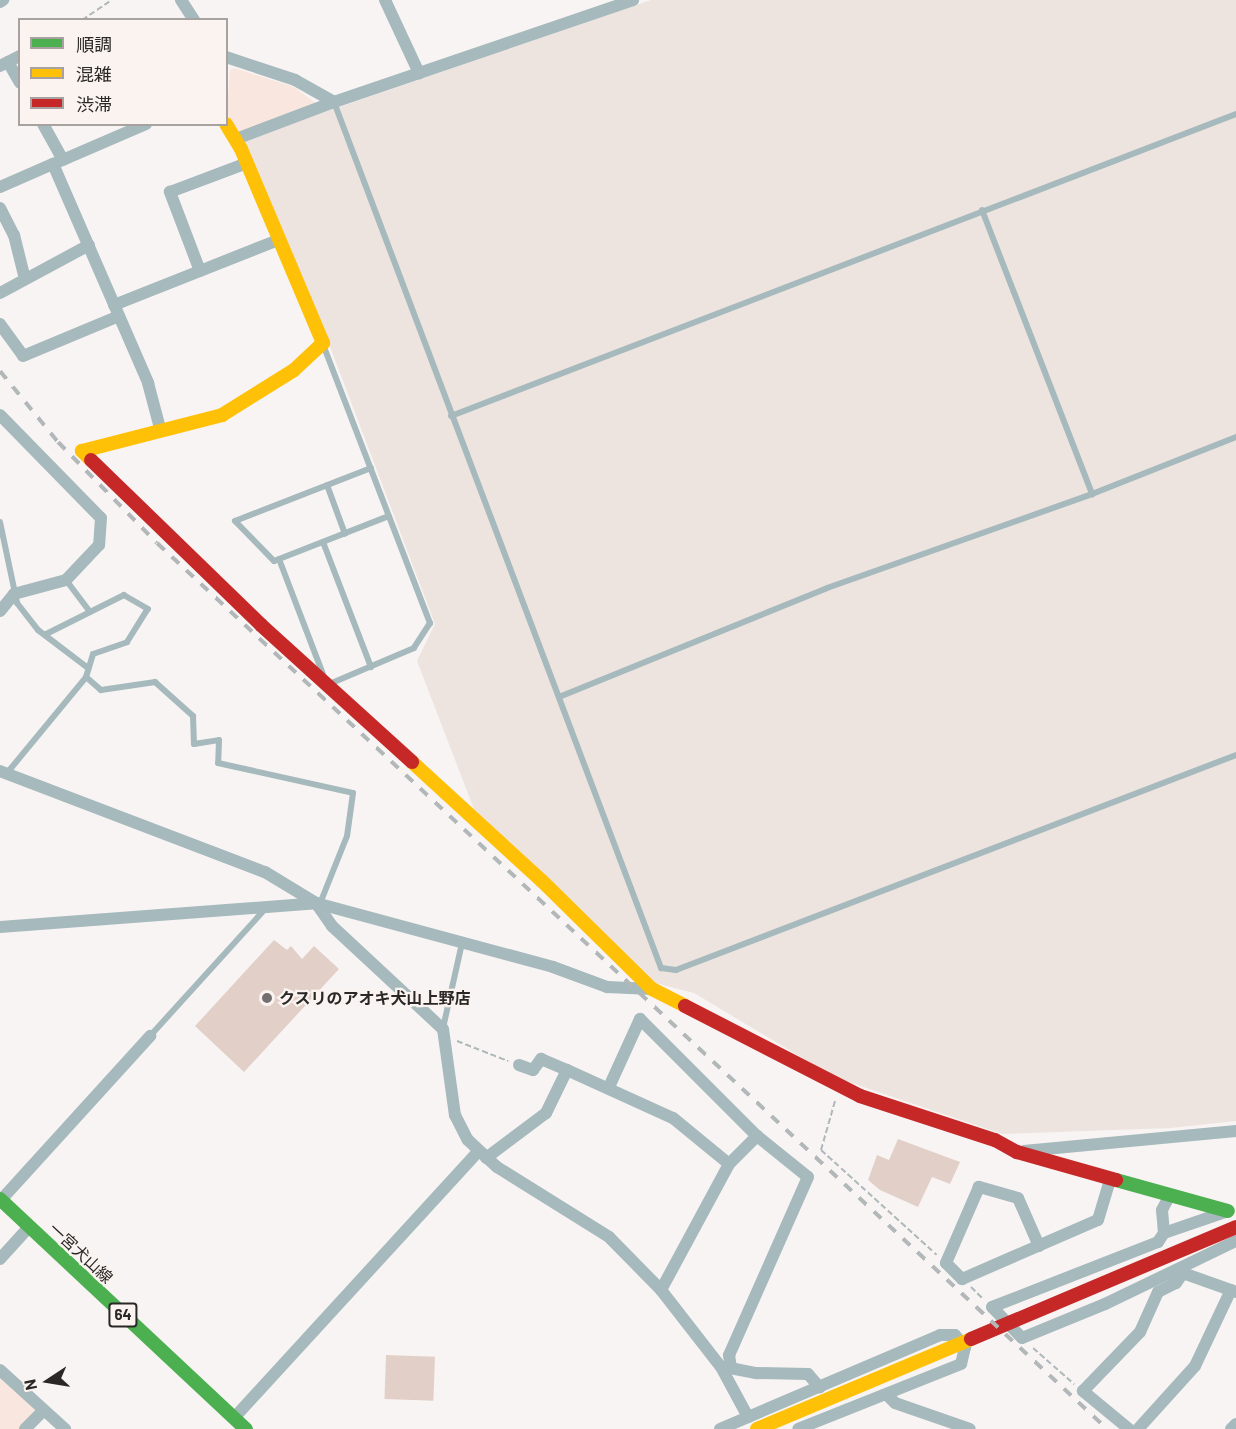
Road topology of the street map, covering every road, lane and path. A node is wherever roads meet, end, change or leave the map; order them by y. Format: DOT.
graph roads {
  1 [pos="112,0"];
  2 [pos="181,0"];
  3 [pos="385,0"];
  4 [pos="633,0"];
  5 [pos="85,18"];
  6 [pos="193,18"];
  7 [pos="18,57"];
  8 [pos="228,58"];
  9 [pos="4,64"];
  10 [pos="419,73"];
  11 [pos="18,81"];
  12 [pos="334,102"];
  13 [pos="1236,114"];
  14 [pos="44,126"];
  15 [pos="227,126"];
  16 [pos="122,129"];
  17 [pos="236,139"];
  18 [pos="58,162"];
  19 [pos="247,163"];
  20 [pos="0,187"];
  21 [pos="0,208"];
  22 [pos="982,210"];
  23 [pos="278,240"];
  24 [pos="88,245"];
  25 [pos="200,271"];
  26 [pos="25,279"];
  27 [pos="0,293"];
  28 [pos="117,310"];
  29 [pos="0,324"];
  30 [pos="323,343"];
  31 [pos="0,415"];
  32 [pos="451,416"];
  33 [pos="160,428"];
  34 [pos="1236,437"];
  35 [pos="371,468"];
  36 [pos="327,485"];
  37 [pos="1092,494"];
  38 [pos="389,516"];
  39 [pos="0,522"];
  40 [pos="345,534"];
  41 [pos="323,542"];
  42 [pos="279,559"];
  43 [pos="66,580"];
  44 [pos="14,594"];
  45 [pos="0,611"];
  46 [pos="90,612"];
  47 [pos="46,634"];
  48 [pos="371,667"];
  49 [pos="88,668"];
  50 [pos="86,677"];
  51 [pos="327,683"];
  52 [pos="559,697"];
  53 [pos="1236,755"];
  54 [pos="4,772"];
  55 [pos="316,903"];
  56 [pos="267,907"];
  57 [pos="0,927"];
  58 [pos="462,943"];
  59 [pos="652,989"];
  60 [pos="444,1032"];
  61 [pos="150,1036"];
  62 [pos="519,1065"];
  63 [pos="567,1071"];
  64 [pos="609,1087"];
  65 [pos="839,1088"];
  66 [pos="1236,1131"];
  67 [pos="757,1136"];
  68 [pos="1017,1152"];
  69 [pos="483,1155"];
  70 [pos="729,1164"];
  71 [pos="1110,1180"];
  72 [pos="1169,1197"];
  73 [pos="1,1200"];
  74 [pos="1232,1209"];
  75 [pos="29,1227"];
  76 [pos="1236,1227"];
  77 [pos="1164,1233"];
  78 [pos="1236,1241"];
  79 [pos="1040,1246"];
  80 [pos="0,1259"];
  81 [pos="946,1263"];
  82 [pos="1181,1269"];
  83 [pos="963,1279"];
  84 [pos="661,1290"];
  85 [pos="1233,1291"];
  86 [pos="992,1306"];
  87 [pos="1022,1338"];
  88 [pos="726,1367"];
  89 [pos="0,1370"];
  90 [pos="820,1388"];
  91 [pos="1083,1392"];
  92 [pos="888,1396"];
  93 [pos="44,1410"];
  94 [pos="831,1415"];
  95 [pos="234,1418"];
  96 [pos="752,1423"];
  97 [pos="1236,1424"];
  98 [pos="25,1429"];
  99 [pos="65,1429"];
  100 [pos="246,1429"];
  101 [pos="720,1429"];
  102 [pos="798,1429"];
  103 [pos="829,1429"];
  104 [pos="970,1429"];
  105 [pos="1129,1429"];
  106 [pos="1138,1429"];
  107 [pos="1231,1429"];
  1 -- 5 [label="path"];
  2 -- 6 [label="street"];
  3 -- 10 [label="street"];
  4 -- 10 [label="street"];
  7 -- 9 [label="street"];
  8 -- 12 [label="street"];
  9 -- 11 [label="street"];
  10 -- 12 [label="street"];
  12 -- 17 [label="street"];
  12 -- 32 [label="lane"];
  13 -- 22 [label="lane"];
  14 -- 18 [label="street"];
  15 -- 17 [label="street"];
  16 -- 18 [label="street"];
  17 -- 19 [label="street"];
  18 -- 20 [label="street"];
  18 -- 24 [label="street"];
  19 -- 23 [label="street"];
  19 -- 25 [label="street"];
  21 -- 26 [label="street"];
  22 -- 32 [label="lane"];
  22 -- 37 [label="lane"];
  23 -- 25 [label="street"];
  23 -- 30 [label="street"];
  24 -- 26 [label="street"];
  24 -- 28 [label="street"];
  25 -- 28 [label="street"];
  26 -- 27 [label="street"];
  28 -- 29 [label="street"];
  28 -- 33 [label="street"];
  30 -- 33 [label="street"];
  30 -- 35 [label="lane"];
  31 -- 43 [label="street"];
  32 -- 52 [label="lane"];
  33 -- 51 [label="street"];
  34 -- 37 [label="lane"];
  35 -- 36 [label="lane"];
  35 -- 38 [label="lane"];
  36 -- 40 [label="lane"];
  36 -- 42 [label="lane"];
  37 -- 52 [label="lane"];
  38 -- 40 [label="lane"];
  38 -- 48 [label="lane"];
  39 -- 44 [label="lane"];
  40 -- 41 [label="lane"];
  41 -- 42 [label="lane"];
  41 -- 48 [label="lane"];
  42 -- 51 [label="lane"];
  43 -- 44 [label="street"];
  43 -- 46 [label="lane"];
  44 -- 45 [label="street"];
  44 -- 47 [label="lane"];
  46 -- 47 [label="lane"];
  46 -- 49 [label="lane"];
  47 -- 49 [label="lane"];
  48 -- 51 [label="lane"];
  49 -- 50 [label="lane"];
  50 -- 54 [label="lane"];
  50 -- 55 [label="lane"];
  51 -- 59 [label="street"];
  52 -- 53 [label="lane"];
  54 -- 55 [label="street"];
  55 -- 56 [label="street"];
  55 -- 58 [label="street"];
  55 -- 60 [label="street"];
  56 -- 57 [label="street"];
  56 -- 61 [label="lane"];
  58 -- 59 [label="street"];
  58 -- 60 [label="lane"];
  59 -- 65 [label="street"];
  60 -- 62 [label="path"];
  60 -- 69 [label="street"];
  61 -- 73 [label="street"];
  62 -- 63 [label="street"];
  63 -- 64 [label="street"];
  63 -- 69 [label="street"];
  64 -- 67 [label="street"];
  64 -- 70 [label="street"];
  65 -- 68 [label="street"];
  65 -- 81 [label="path"];
  66 -- 68 [label="street"];
  67 -- 70 [label="street"];
  67 -- 88 [label="street"];
  68 -- 71 [label="street"];
  69 -- 84 [label="street"];
  69 -- 95 [label="street"];
  70 -- 84 [label="street"];
  71 -- 72 [label="street"];
  71 -- 79 [label="street"];
  72 -- 74 [label="street"];
  72 -- 77 [label="street"];
  73 -- 75 [label="street, 一宮犬山線 / 64"];
  74 -- 77 [label="street"];
  75 -- 80 [label="street"];
  75 -- 95 [label="street, 一宮犬山線 / 64"];
  76 -- 96 [label="street"];
  77 -- 86 [label="street"];
  78 -- 82 [label="street"];
  79 -- 81 [label="street"];
  79 -- 83 [label="street"];
  81 -- 83 [label="street"];
  82 -- 85 [label="street"];
  82 -- 87 [label="street"];
  82 -- 91 [label="street"];
  83 -- 86 [label="path"];
  84 -- 88 [label="street"];
  85 -- 106 [label="street"];
  86 -- 87 [label="street"];
  87 -- 91 [label="path"];
  88 -- 90 [label="street"];
  88 -- 96 [label="street"];
  89 -- 93 [label="street"];
  90 -- 92 [label="street"];
  90 -- 96 [label="street"];
  91 -- 105 [label="street"];
  92 -- 94 [label="street"];
  92 -- 104 [label="street"];
  93 -- 98 [label="street"];
  93 -- 99 [label="street"];
  94 -- 102 [label="street"];
  94 -- 103 [label="street"];
  95 -- 100 [label="street, 一宮犬山線 / 64"];
  96 -- 101 [label="street"];
  97 -- 107 [label="street"];
}
